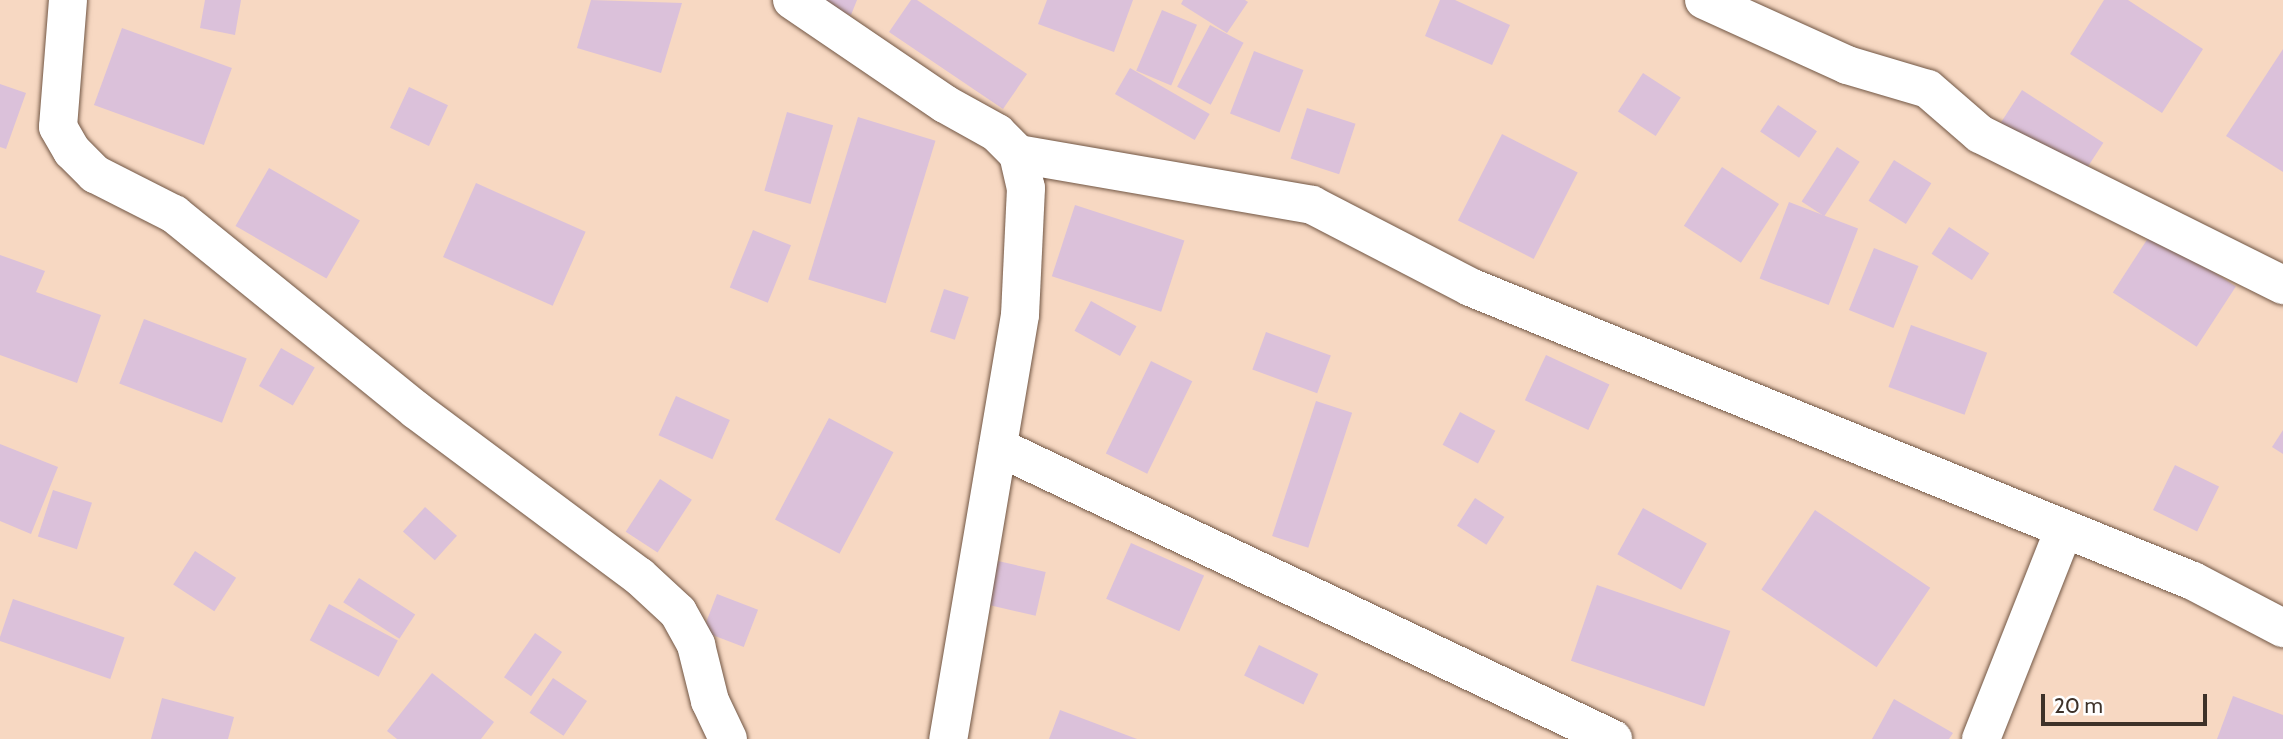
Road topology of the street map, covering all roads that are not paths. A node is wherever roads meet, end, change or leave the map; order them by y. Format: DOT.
graph roads {
  1 [pos="68,0"];
  2 [pos="792,0"];
  3 [pos="1704,0"];
  4 [pos="1018,154"];
  5 [pos="2283,285"];
  6 [pos="998,447"];
  7 [pos="2064,529"];
  8 [pos="2283,628"];
  9 [pos="728,739"];
  10 [pos="948,739"];
  11 [pos="1613,739"];
  12 [pos="1981,739"];
  1 -- 9 [label="street"];
  2 -- 4 [label="street"];
  3 -- 5 [label="street"];
  4 -- 6 [label="street"];
  4 -- 7 [label="street"];
  6 -- 10 [label="street"];
  6 -- 11 [label="street"];
  7 -- 8 [label="street"];
  7 -- 12 [label="street"];
}
